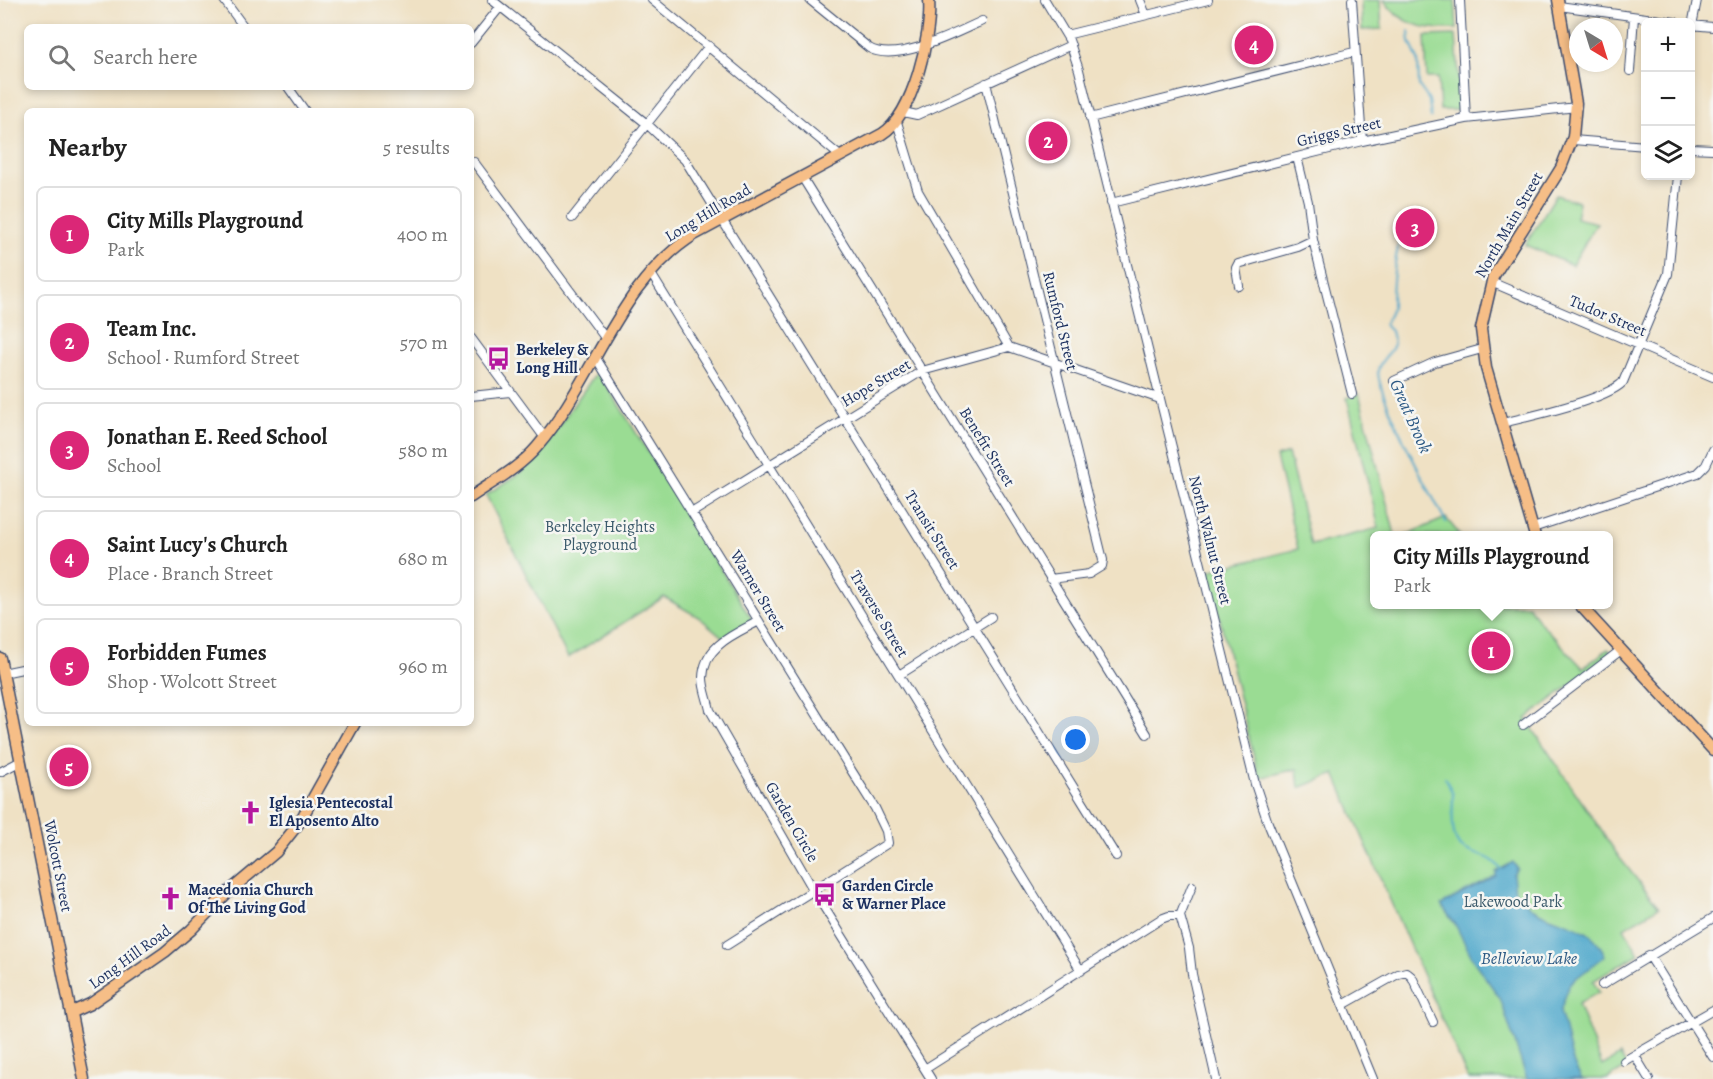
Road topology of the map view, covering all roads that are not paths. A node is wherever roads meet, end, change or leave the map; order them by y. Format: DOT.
graph roads {
  1 [pos="224,0"];
  2 [pos="492,0"];
  3 [pos="652,0"];
  4 [pos="810,0"];
  5 [pos="929,0"];
  6 [pos="1045,0"];
  7 [pos="1140,0"];
  8 [pos="1208,0"];
  9 [pos="1352,0"];
  10 [pos="1460,0"];
  11 [pos="1697,0"];
  12 [pos="1559,3"];
  13 [pos="500,7"];
  14 [pos="1146,15"];
  15 [pos="1634,17"];
  16 [pos="1642,18"];
  17 [pos="1693,18"];
  18 [pos="982,21"];
  19 [pos="242,24"];
  20 [pos="1695,25"];
  21 [pos="1713,27"];
  22 [pos="1066,35"];
  23 [pos="474,39"];
  24 [pos="924,45"];
  25 [pos="1071,45"];
  26 [pos="709,46"];
  27 [pos="1354,52"];
  28 [pos="1630,71"];
  29 [pos="986,83"];
  30 [pos="290,90"];
  31 [pos="1577,107"];
  32 [pos="304,108"];
  33 [pos="900,117"];
  34 [pos="1090,118"];
  35 [pos="1466,119"];
  36 [pos="647,124"];
  37 [pos="1573,140"];
  38 [pos="1362,141"];
  39 [pos="1641,146"];
  40 [pos="1695,148"];
  41 [pos="1713,149"];
  42 [pos="840,156"];
  43 [pos="1297,157"];
  44 [pos="474,162"];
  45 [pos="802,177"];
  46 [pos="1678,180"];
  47 [pos="1111,203"];
  48 [pos="572,218"];
  49 [pos="723,219"];
  50 [pos="1313,240"];
  51 [pos="651,273"];
  52 [pos="1491,282"];
  53 [pos="1239,286"];
  54 [pos="606,339"];
  55 [pos="474,342"];
  56 [pos="1639,345"];
  57 [pos="1010,347"];
  58 [pos="1482,349"];
  59 [pos="596,358"];
  60 [pos="1055,363"];
  61 [pos="922,371"];
  62 [pos="1713,377"];
  63 [pos="1394,381"];
  64 [pos="510,392"];
  65 [pos="1352,394"];
  66 [pos="474,396"];
  67 [pos="1160,399"];
  68 [pos="845,419"];
  69 [pos="1502,423"];
  70 [pos="545,438"];
  71 [pos="1713,450"];
  72 [pos="771,466"];
  73 [pos="474,495"];
  74 [pos="693,512"];
  75 [pos="1534,531"];
  76 [pos="1537,531"];
  77 [pos="1050,579"];
  78 [pos="1584,609"];
  79 [pos="991,617"];
  80 [pos="759,621"];
  81 [pos="974,628"];
  82 [pos="1621,650"];
  83 [pos="0,658"];
  84 [pos="24,669"];
  85 [pos="3,673"];
  86 [pos="898,675"];
  87 [pos="1523,725"];
  88 [pos="353,726"];
  89 [pos="1147,734"];
  90 [pos="1713,750"];
  91 [pos="21,761"];
  92 [pos="0,771"];
  93 [pos="1116,856"];
  94 [pos="1192,886"];
  95 [pos="814,891"];
  96 [pos="1180,916"];
  97 [pos="1713,918"];
  98 [pos="726,945"];
  99 [pos="1649,955"];
  100 [pos="1081,970"];
  101 [pos="1602,985"];
  102 [pos="1343,1005"];
  103 [pos="1713,1010"];
  104 [pos="72,1012"];
  105 [pos="1433,1022"];
  106 [pos="1692,1022"];
  107 [pos="1635,1056"];
  108 [pos="1713,1057"];
  109 [pos="1624,1061"];
  110 [pos="925,1070"];
  111 [pos="84,1079"];
  112 [pos="931,1079"];
  113 [pos="1216,1079"];
  114 [pos="1374,1079"];
  115 [pos="1649,1079"];
  1 -- 19 [label="street"];
  2 -- 13 [label="street, Transit Street"];
  3 -- 26 [label="street"];
  4 -- 24 [label="street"];
  5 -- 24 [label="main road"];
  6 -- 22 [label="street, North Walnut Street"];
  7 -- 14 [label="street"];
  8 -- 14 [label="street"];
  9 -- 27 [label="street"];
  10 -- 35 [label="street"];
  11 -- 17 [label="street"];
  12 -- 15 [label="street"];
  12 -- 31 [label="main road, North Main Street"];
  13 -- 23 [label="street"];
  13 -- 36 [label="street, Transit Street"];
  14 -- 22 [label="street"];
  15 -- 16 [label="street"];
  15 -- 28 [label="street"];
  18 -- 24 [label="street"];
  20 -- 21 [label="street"];
  22 -- 25 [label="street, North Walnut Street"];
  24 -- 33 [label="main road"];
  25 -- 29 [label="street"];
  25 -- 34 [label="street, North Walnut Street"];
  26 -- 36 [label="street"];
  26 -- 42 [label="street"];
  27 -- 34 [label="street"];
  27 -- 38 [label="street"];
  29 -- 33 [label="street"];
  29 -- 60 [label="street, Rumford Street"];
  30 -- 32 [label="street"];
  31 -- 35 [label="street, Griggs Street"];
  31 -- 37 [label="main road, North Main Street"];
  33 -- 42 [label="main road, Long Hill Road"];
  33 -- 57 [label="street"];
  34 -- 47 [label="street, North Walnut Street"];
  35 -- 38 [label="street, Griggs Street"];
  36 -- 48 [label="street"];
  36 -- 49 [label="street, Transit Street"];
  37 -- 39 [label="street"];
  37 -- 52 [label="main road, North Main Street"];
  38 -- 43 [label="street, Griggs Street"];
  40 -- 41 [label="street"];
  42 -- 45 [label="main road, Long Hill Road"];
  43 -- 47 [label="street, Griggs Street"];
  43 -- 50 [label="street"];
  44 -- 54 [label="street"];
  45 -- 49 [label="main road, Long Hill Road"];
  45 -- 61 [label="street, Benefit Street"];
  46 -- 56 [label="street"];
  47 -- 67 [label="street, North Walnut Street"];
  49 -- 51 [label="main road, Long Hill Road"];
  49 -- 68 [label="street, Transit Street"];
  50 -- 53 [label="street"];
  50 -- 65 [label="street"];
  51 -- 54 [label="main road, Long Hill Road"];
  51 -- 72 [label="street, Traverse Street"];
  52 -- 56 [label="street, Tudor Street"];
  52 -- 58 [label="main road, North Main Street"];
  54 -- 59 [label="main road, Long Hill Road"];
  55 -- 64 [label="street"];
  56 -- 62 [label="street, Tudor Street"];
  56 -- 69 [label="street"];
  57 -- 60 [label="street"];
  57 -- 61 [label="street, Hope Street"];
  58 -- 63 [label="street"];
  58 -- 69 [label="main road, North Main Street"];
  59 -- 70 [label="main road, Long Hill Road"];
  59 -- 74 [label="street, Warner Street"];
  60 -- 67 [label="street"];
  60 -- 77 [label="street, Rumford Street"];
  61 -- 68 [label="street, Hope Street"];
  61 -- 77 [label="street, Benefit Street"];
  64 -- 66 [label="street"];
  64 -- 70 [label="street"];
  67 -- 102 [label="street, North Walnut Street"];
  68 -- 72 [label="street, Hope Street"];
  68 -- 81 [label="street, Transit Street"];
  69 -- 75 [label="main road, North Main Street"];
  70 -- 73 [label="main road, Long Hill Road"];
  71 -- 76 [label="street"];
  72 -- 74 [label="street, Hope Street"];
  72 -- 86 [label="street, Traverse Street"];
  74 -- 80 [label="street, Warner Street"];
  77 -- 89 [label="street, Benefit Street"];
  78 -- 82 [label="main road"];
  79 -- 81 [label="street"];
  80 -- 95 [label="street, Garden Circle"];
  80 -- 95 [label="street, Warner Street"];
  81 -- 86 [label="street"];
  81 -- 93 [label="street, Transit Street"];
  82 -- 87 [label="street"];
  82 -- 90 [label="main road"];
  83 -- 85 [label="main road, Wolcott Street"];
  84 -- 85 [label="street"];
  85 -- 91 [label="main road, Wolcott Street"];
  86 -- 100 [label="street, Traverse Street"];
  88 -- 104 [label="main road, Long Hill Road"];
  91 -- 92 [label="street"];
  91 -- 104 [label="main road, Wolcott Street"];
  94 -- 96 [label="street"];
  95 -- 98 [label="street"];
  95 -- 110 [label="street, Garden Circle"];
  96 -- 100 [label="street"];
  96 -- 113 [label="street"];
  97 -- 99 [label="street"];
  99 -- 101 [label="street"];
  99 -- 106 [label="street"];
  100 -- 110 [label="street"];
  102 -- 105 [label="street"];
  102 -- 114 [label="street, North Walnut Street"];
  103 -- 106 [label="street"];
  104 -- 111 [label="main road, Wolcott Street"];
  106 -- 107 [label="street"];
  106 -- 108 [label="street"];
  107 -- 109 [label="street"];
  107 -- 115 [label="street"];
  110 -- 112 [label="street, Garden Circle"];
}
